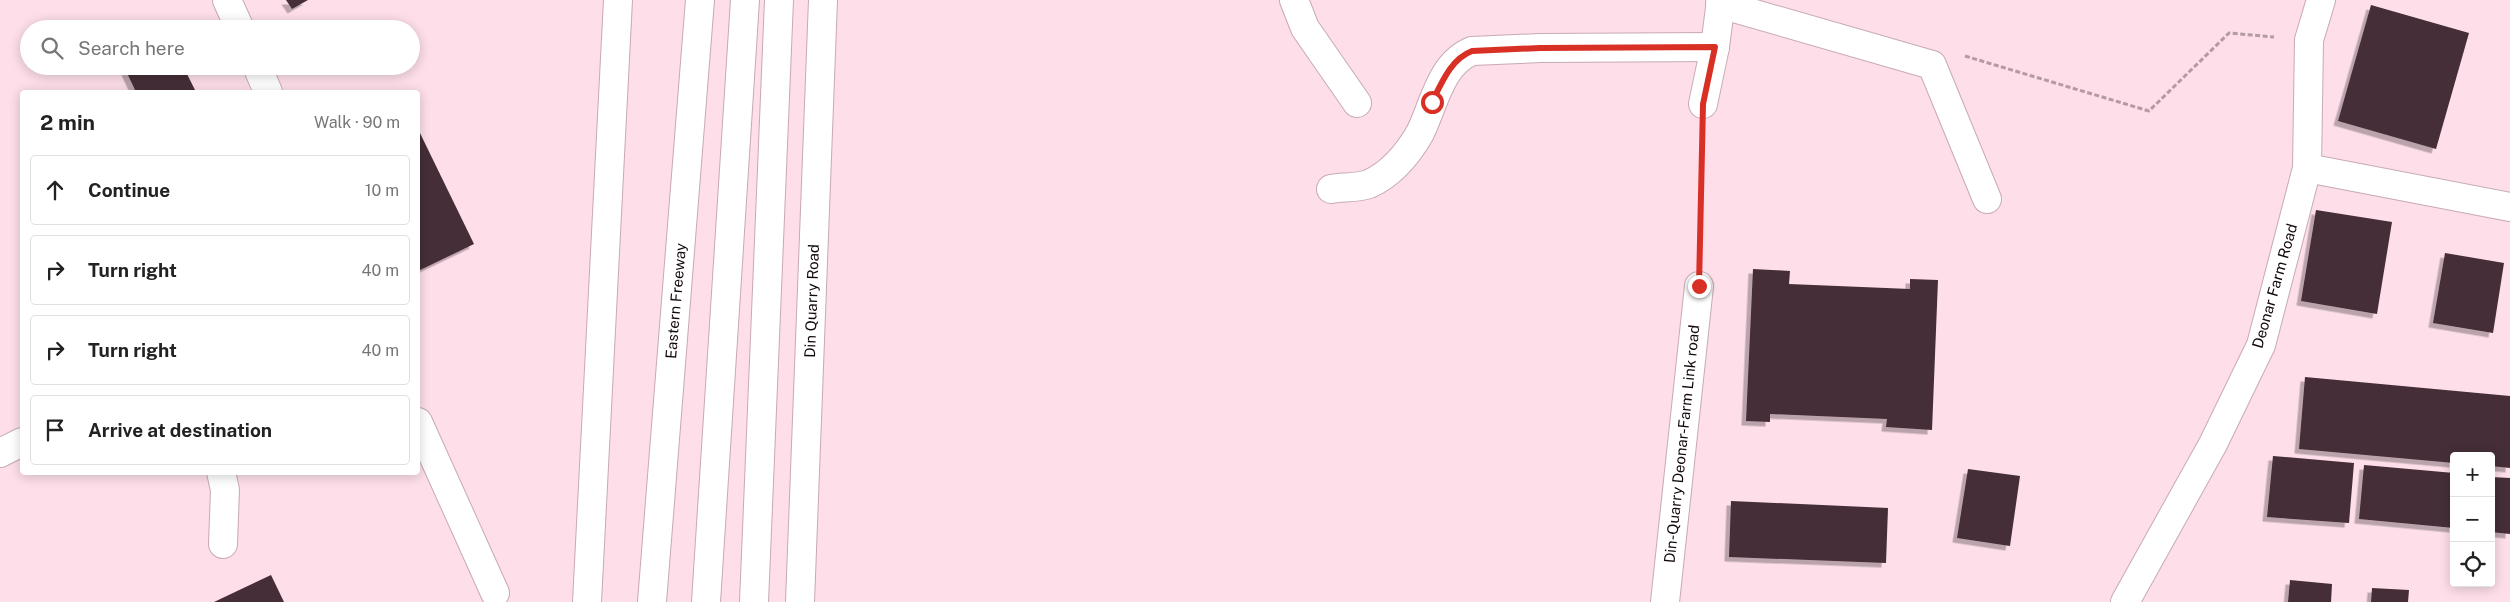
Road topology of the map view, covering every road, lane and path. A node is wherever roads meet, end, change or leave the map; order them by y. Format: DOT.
graph roads {
  1 [pos="227,0"];
  2 [pos="618,0"];
  3 [pos="700,0"];
  4 [pos="745,0"];
  5 [pos="779,0"];
  6 [pos="823,0"];
  7 [pos="1294,0"];
  8 [pos="2321,0"];
  9 [pos="1720,2"];
  10 [pos="236,20"];
  11 [pos="2309,40"];
  12 [pos="1715,47"];
  13 [pos="1959,54"];
  14 [pos="261,75"];
  15 [pos="267,90"];
  16 [pos="1357,103"];
  17 [pos="1703,104"];
  18 [pos="2307,168"];
  19 [pos="1331,189"];
  20 [pos="1987,199"];
  21 [pos="2510,207"];
  22 [pos="1699,286"];
  23 [pos="420,426"];
  24 [pos="20,443"];
  25 [pos="0,453"];
  26 [pos="222,475"];
  27 [pos="223,544"];
  28 [pos="495,593"];
  29 [pos="587,602"];
  30 [pos="652,602"];
  31 [pos="706,602"];
  32 [pos="754,602"];
  33 [pos="800,602"];
  34 [pos="1665,602"];
  35 [pos="2125,602"];
  1 -- 10 [label="main road"];
  2 -- 29 [label="main road"];
  3 -- 30 [label="main road, Eastern Freeway"];
  4 -- 31 [label="main road"];
  5 -- 32 [label="main road"];
  6 -- 33 [label="main road, Din Quarry Road"];
  7 -- 16 [label="main road"];
  8 -- 11 [label="main road, Deonar Farm Road"];
  9 -- 12 [label="main road"];
  9 -- 20 [label="main road"];
  11 -- 13 [label="path"];
  11 -- 18 [label="main road, Deonar Farm Road"];
  12 -- 17 [label="main road"];
  12 -- 19 [label="main road"];
  14 -- 15 [label="main road"];
  17 -- 22 [label="path"];
  18 -- 21 [label="main road"];
  18 -- 35 [label="main road, Deonar Farm Road"];
  22 -- 34 [label="main road, Din-Quarry Deonar-Farm Link road"];
  23 -- 28 [label="main road"];
  24 -- 25 [label="main road"];
  26 -- 27 [label="main road"];
}
